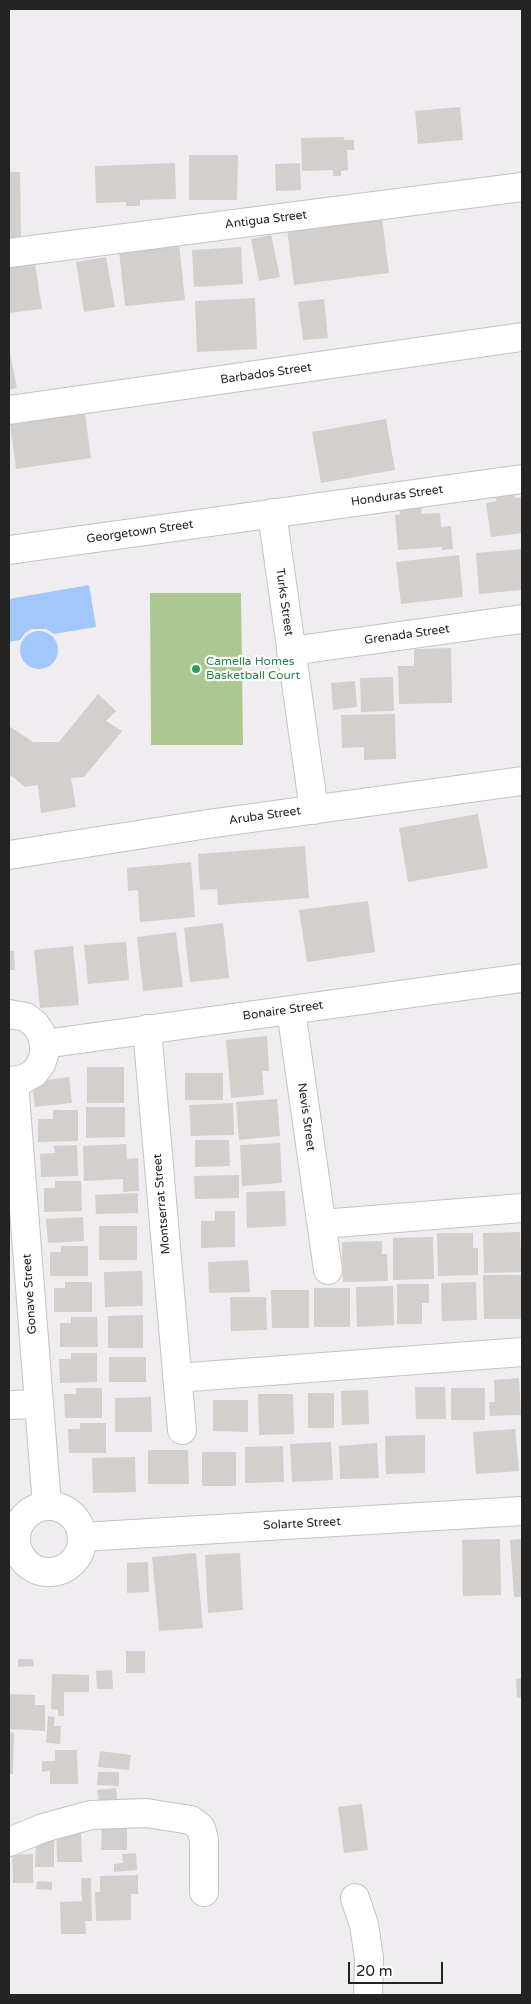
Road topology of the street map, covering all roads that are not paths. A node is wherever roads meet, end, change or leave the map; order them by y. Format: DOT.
graph roads {
  1 [pos="522,186"];
  2 [pos="9,253"];
  3 [pos="522,338"];
  4 [pos="9,410"];
  5 [pos="522,478"];
  6 [pos="272,513"];
  7 [pos="9,550"];
  8 [pos="522,619"];
  9 [pos="291,651"];
  10 [pos="522,781"];
  11 [pos="314,810"];
  12 [pos="9,855"];
  13 [pos="522,978"];
  14 [pos="291,1010"];
  15 [pos="9,1014"];
  16 [pos="147,1030"];
  17 [pos="44,1044"];
  18 [pos="11,1082"];
  19 [pos="522,1208"];
  20 [pos="322,1224"];
  21 [pos="328,1270"];
  22 [pos="522,1352"];
  23 [pos="177,1378"];
  24 [pos="39,1404"];
  25 [pos="9,1405"];
  26 [pos="182,1430"];
  27 [pos="47,1506"];
  28 [pos="522,1511"];
  29 [pos="82,1537"];
  30 [pos="13,1550"];
  31 [pos="9,1842"];
  32 [pos="204,1892"];
  33 [pos="355,1898"];
  34 [pos="368,1995"];
  1 -- 2 [label="street, Antigua Street"];
  3 -- 4 [label="street, Barbados Street"];
  5 -- 6 [label="street, Honduras Street"];
  6 -- 7 [label="street, Georgetown Street"];
  6 -- 9 [label="street, Turks Street"];
  8 -- 9 [label="street, Grenada Street"];
  9 -- 11 [label="street, Turks Street"];
  10 -- 11 [label="street, Aruba Street"];
  11 -- 12 [label="street, Aruba Street"];
  13 -- 14 [label="street, Bonaire Street"];
  14 -- 16 [label="street, Bonaire Street"];
  14 -- 20 [label="street, Nevis Street"];
  15 -- 17 [label="street"];
  16 -- 17 [label="street, Bonaire Street"];
  16 -- 23 [label="street, Montserrat Street"];
  17 -- 18 [label="street"];
  18 -- 24 [label="street, Gonave Street"];
  19 -- 20 [label="street"];
  20 -- 21 [label="street, Nevis Street"];
  22 -- 23 [label="street"];
  23 -- 26 [label="street, Montserrat Street"];
  24 -- 25 [label="street"];
  24 -- 27 [label="street, Gonave Street"];
  27 -- 29 [label="street"];
  27 -- 30 [label="street"];
  28 -- 29 [label="street, Solarte Street"];
  29 -- 30 [label="street"];
  31 -- 32 [label="street"];
  33 -- 34 [label="street"];
}
